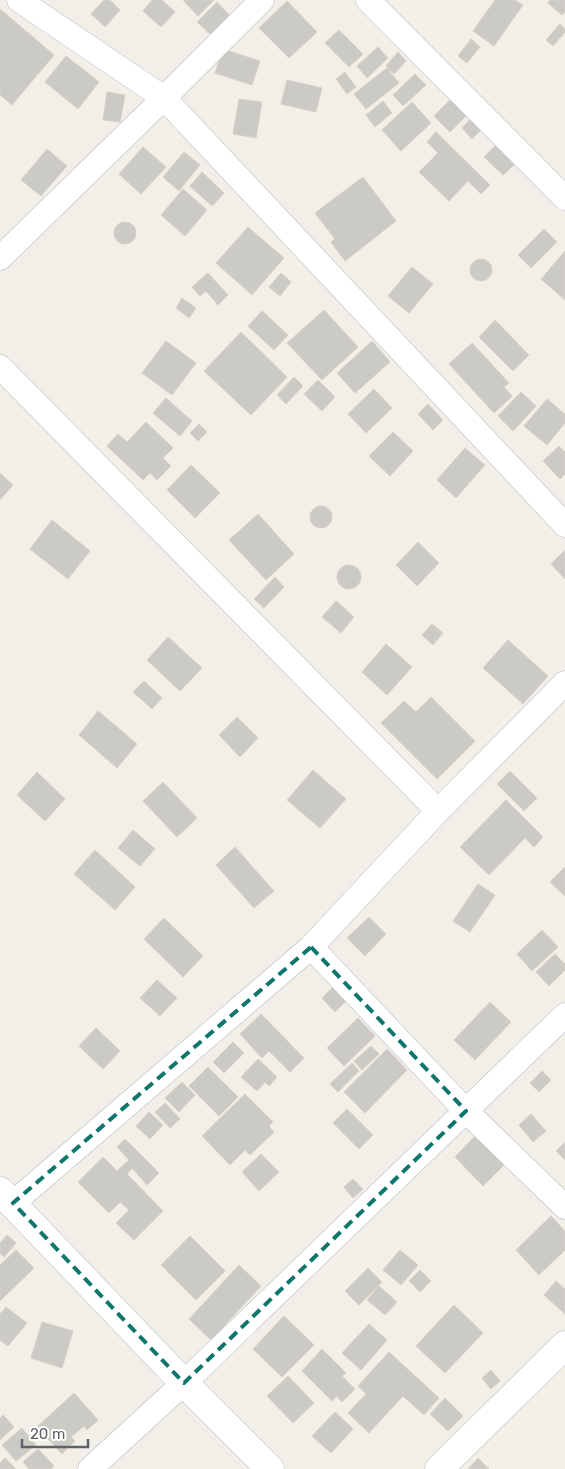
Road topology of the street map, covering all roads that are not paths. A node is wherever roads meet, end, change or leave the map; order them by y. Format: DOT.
graph roads {
  1 [pos="19,0"];
  2 [pos="262,0"];
  3 [pos="368,0"];
  4 [pos="164,98"];
  5 [pos="565,198"];
  6 [pos="0,258"];
  7 [pos="0,367"];
  8 [pos="565,525"];
  9 [pos="565,683"];
  10 [pos="438,811"];
  11 [pos="311,947"];
  12 [pos="565,1015"];
  13 [pos="466,1111"];
  14 [pos="6,1197"];
  15 [pos="565,1207"];
  16 [pos="565,1345"];
  17 [pos="184,1383"];
  18 [pos="90,1469"];
  19 [pos="270,1469"];
  20 [pos="439,1469"];
  1 -- 4 [label="street"];
  2 -- 4 [label="street"];
  3 -- 5 [label="street"];
  4 -- 6 [label="street"];
  4 -- 8 [label="street"];
  7 -- 10 [label="street"];
  9 -- 10 [label="street"];
  10 -- 11 [label="street"];
  11 -- 13 [label="street"];
  11 -- 14 [label="street"];
  12 -- 13 [label="street"];
  13 -- 15 [label="street"];
  13 -- 17 [label="street"];
  14 -- 17 [label="main road"];
  16 -- 20 [label="main road"];
  17 -- 18 [label="street"];
  17 -- 19 [label="main road"];
}
